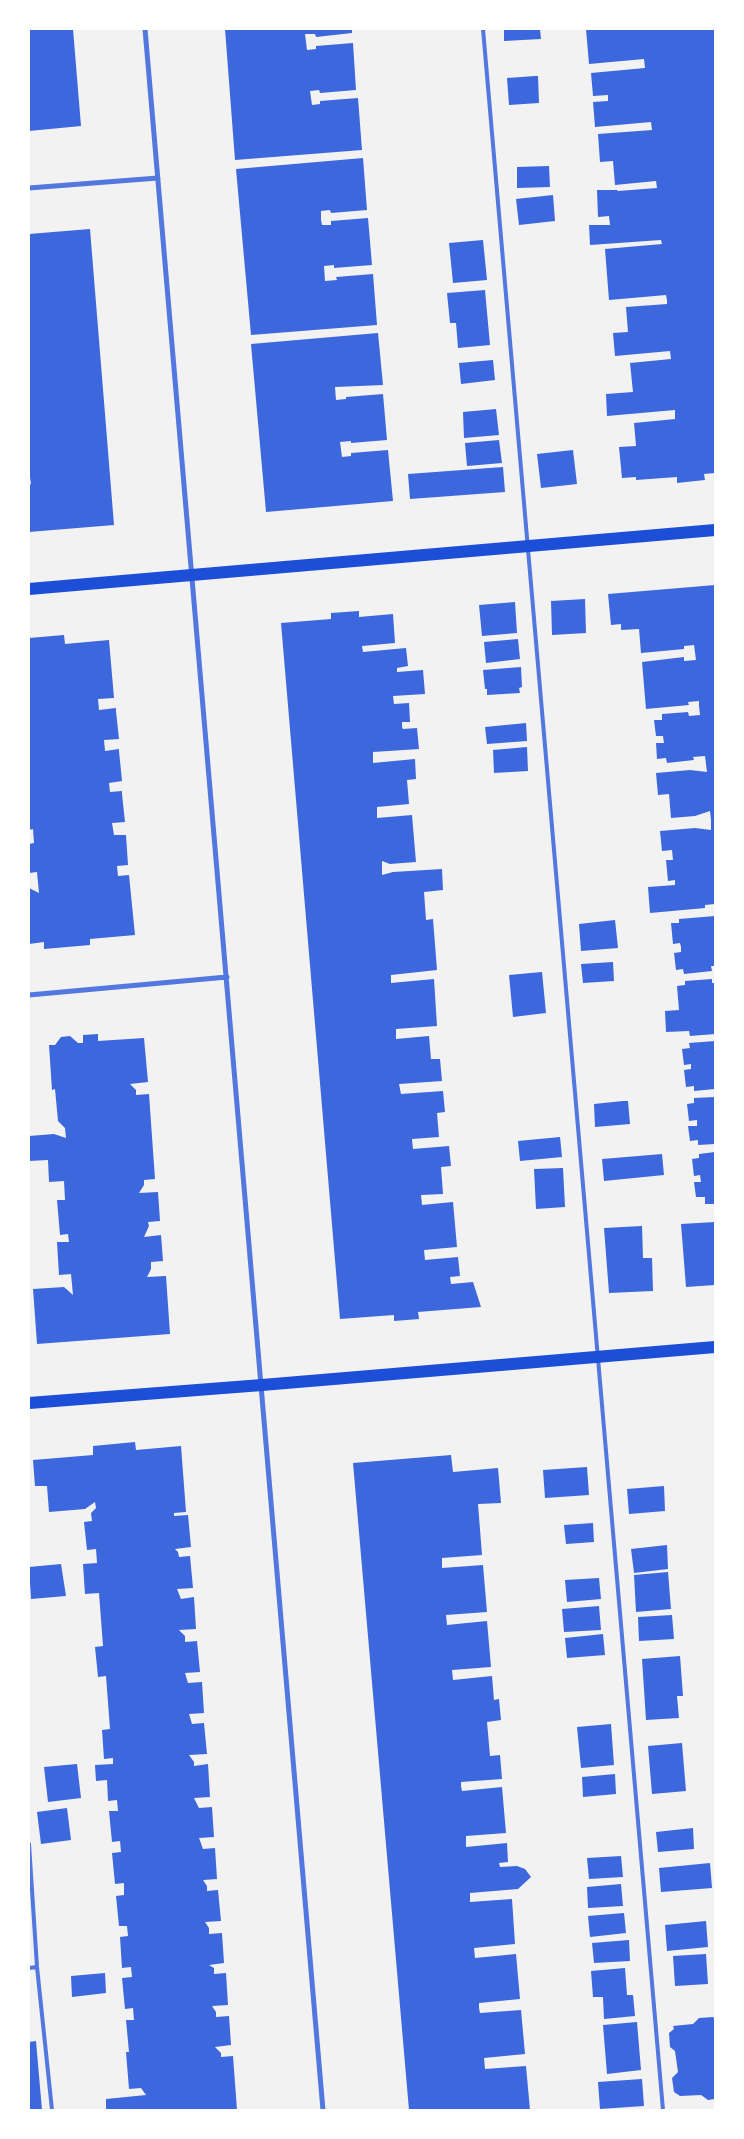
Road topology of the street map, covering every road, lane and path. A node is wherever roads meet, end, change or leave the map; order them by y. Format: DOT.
graph roads {
  1 [pos="145,29"];
  2 [pos="483,29"];
  3 [pos="158,178"];
  4 [pos="29,188"];
  5 [pos="715,530"];
  6 [pos="527,548"];
  7 [pos="193,574"];
  8 [pos="29,589"];
  9 [pos="227,977"];
  10 [pos="29,995"];
  11 [pos="715,1346"];
  12 [pos="597,1356"];
  13 [pos="262,1385"];
  14 [pos="29,1403"];
  15 [pos="29,1844"];
  16 [pos="37,1967"];
  17 [pos="29,1968"];
  18 [pos="52,2110"];
  19 [pos="323,2110"];
  20 [pos="663,2110"];
  1 -- 3 [label="street"];
  2 -- 6 [label="lane"];
  3 -- 4 [label="street"];
  3 -- 7 [label="street"];
  5 -- 6 [label="main road"];
  6 -- 7 [label="main road"];
  6 -- 12 [label="lane"];
  7 -- 8 [label="main road"];
  7 -- 9 [label="street"];
  9 -- 10 [label="street"];
  9 -- 13 [label="street"];
  11 -- 12 [label="main road"];
  12 -- 13 [label="main road"];
  12 -- 20 [label="lane"];
  13 -- 14 [label="main road"];
  13 -- 19 [label="street"];
  15 -- 16 [label="lane"];
  16 -- 17 [label="lane"];
  16 -- 18 [label="lane"];
}
